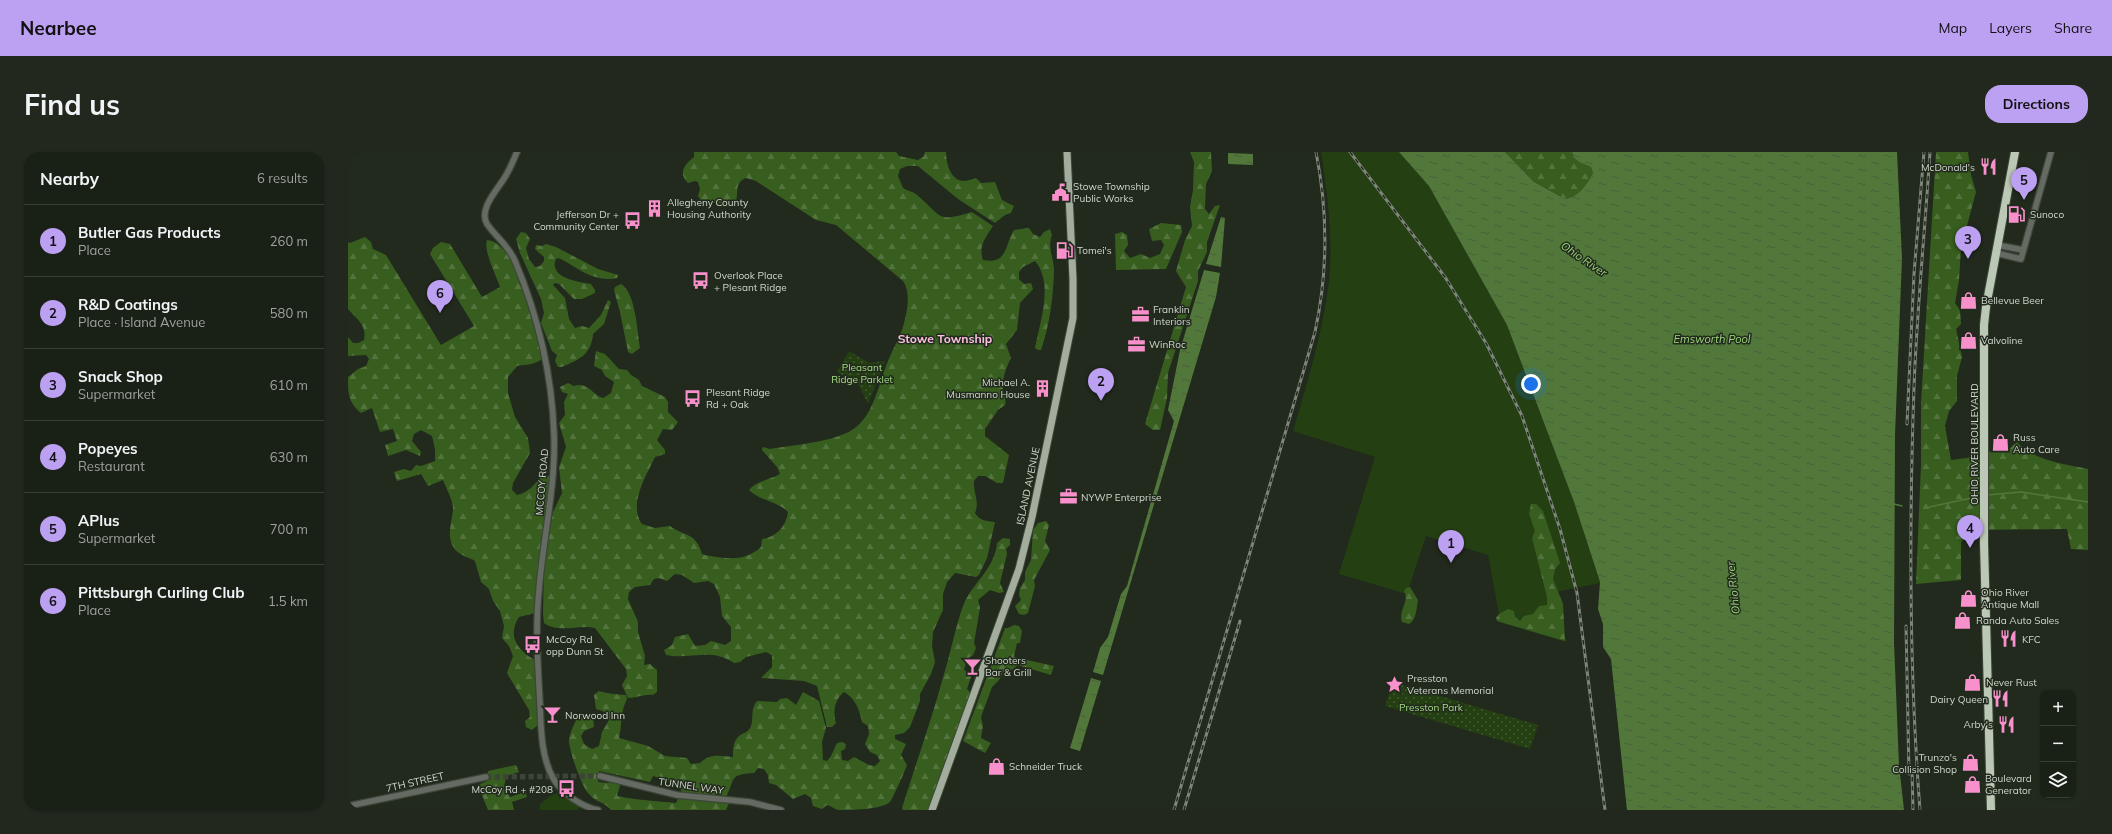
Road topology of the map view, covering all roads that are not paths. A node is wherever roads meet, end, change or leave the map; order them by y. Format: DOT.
graph roads {
  1 [pos="517,152"];
  2 [pos="1066,152"];
  3 [pos="2015,152"];
  4 [pos="2051,152"];
  5 [pos="1997,249"];
  6 [pos="2023,250"];
  7 [pos="600,776"];
  8 [pos="486,777"];
  9 [pos="348,806"];
  10 [pos="598,810"];
  11 [pos="781,810"];
  12 [pos="932,810"];
  13 [pos="1991,810"];
  1 -- 10 [label="street, MCCOY ROAD"];
  2 -- 12 [label="main road, ISLAND AVENUE"];
  3 -- 5 [label="highway, OHIO RIVER BOULEVARD"];
  4 -- 6 [label="street"];
  5 -- 6 [label="street"];
  5 -- 6 [label="street"];
  5 -- 13 [label="highway, OHIO RIVER BOULEVARD"];
  7 -- 11 [label="street, TUNNEL WAY"];
  8 -- 9 [label="street, 7TH STREET"];
}
